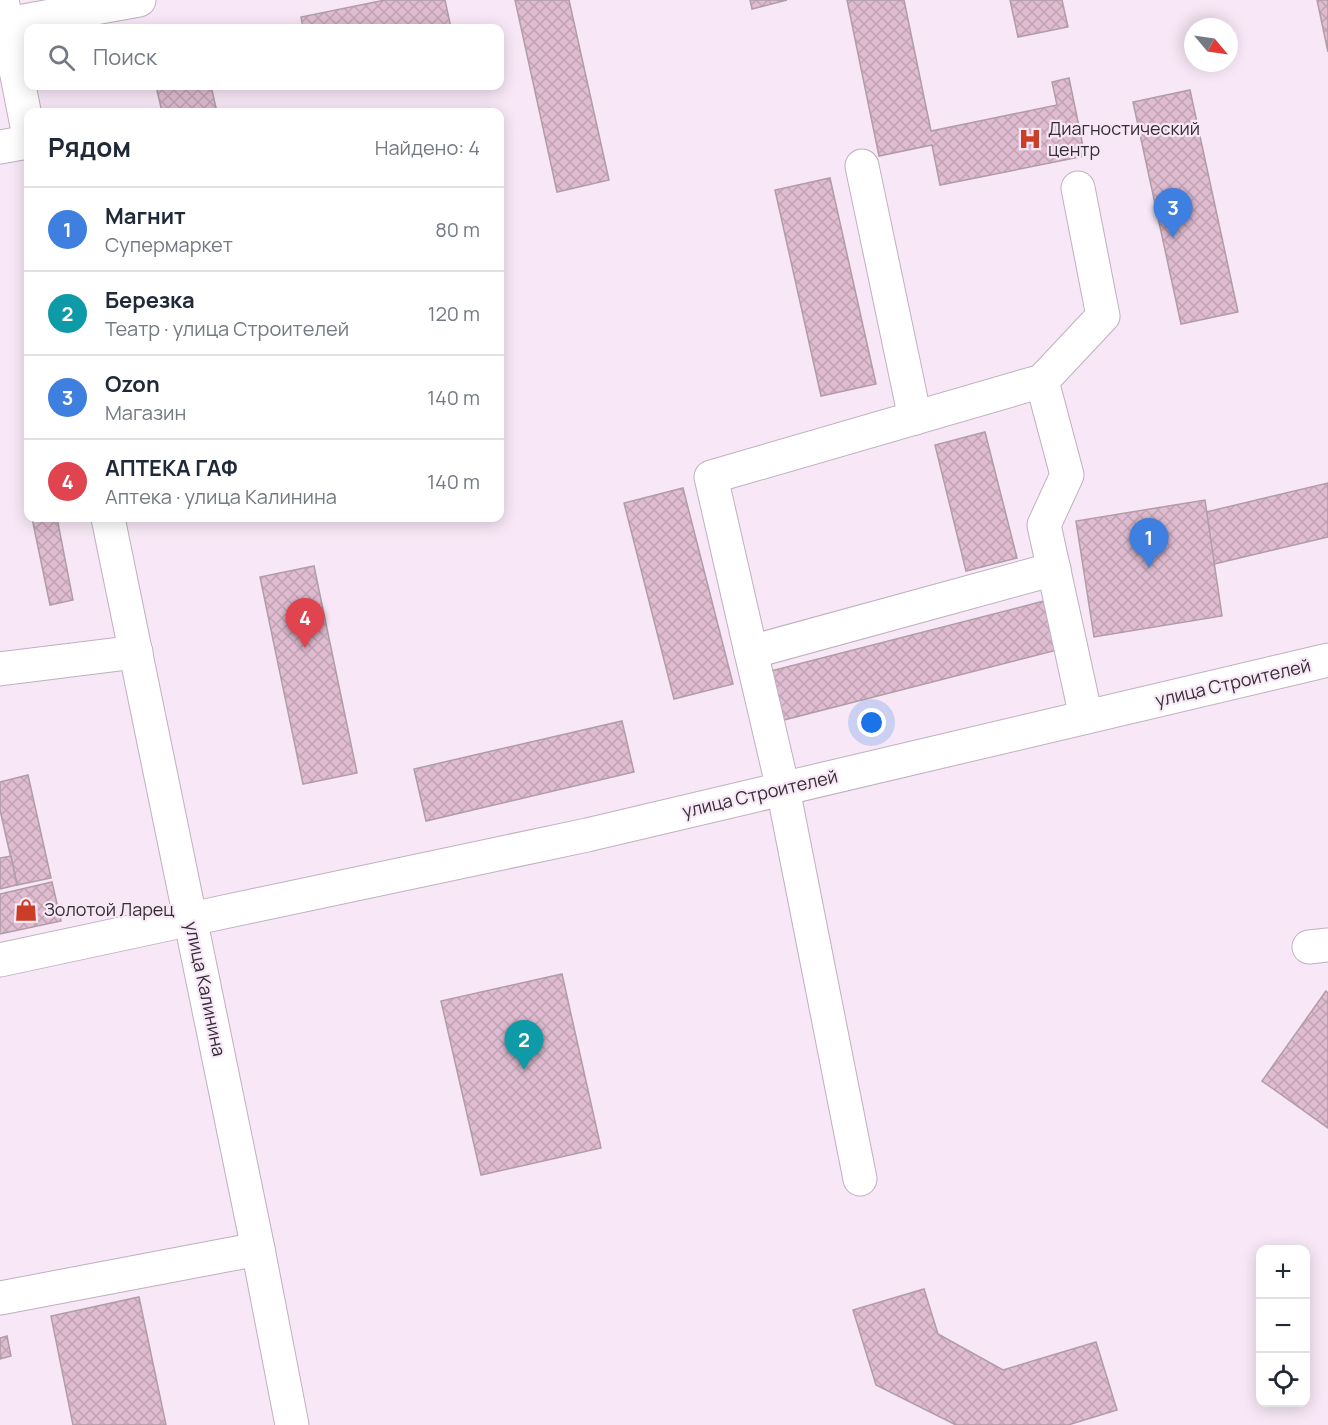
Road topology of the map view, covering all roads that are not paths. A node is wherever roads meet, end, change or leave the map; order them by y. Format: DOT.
graph roads {
  1 [pos="139,0"];
  2 [pos="5,12"];
  3 [pos="24,110"];
  4 [pos="24,143"];
  5 [pos="0,147"];
  6 [pos="862,166"];
  7 [pos="1078,188"];
  8 [pos="1042,381"];
  9 [pos="915,418"];
  10 [pos="109,522"];
  11 [pos="1054,569"];
  12 [pos="136,652"];
  13 [pos="751,652"];
  14 [pos="1328,660"];
  15 [pos="0,669"];
  16 [pos="1086,717"];
  17 [pos="783,789"];
  18 [pos="191,920"];
  19 [pos="0,960"];
  20 [pos="860,1179"];
  21 [pos="258,1249"];
  22 [pos="0,1298"];
  23 [pos="291,1425"];
  1 -- 2 [label="main road"];
  2 -- 3 [label="main road"];
  4 -- 5 [label="main road"];
  6 -- 9 [label="main road"];
  7 -- 8 [label="main road"];
  8 -- 9 [label="main road"];
  8 -- 11 [label="main road"];
  9 -- 13 [label="main road"];
  10 -- 12 [label="main road, улица Калинина"];
  11 -- 13 [label="main road"];
  11 -- 16 [label="main road"];
  12 -- 15 [label="main road"];
  12 -- 18 [label="main road, улица Калинина"];
  13 -- 17 [label="main road"];
  14 -- 16 [label="main road, улица Строителей"];
  16 -- 17 [label="main road, улица Строителей"];
  17 -- 18 [label="main road, улица Строителей"];
  17 -- 20 [label="main road"];
  18 -- 19 [label="main road, улица Строителей"];
  18 -- 21 [label="main road, улица Калинина"];
  21 -- 22 [label="main road"];
  21 -- 23 [label="main road, улица Калинина"];
}
